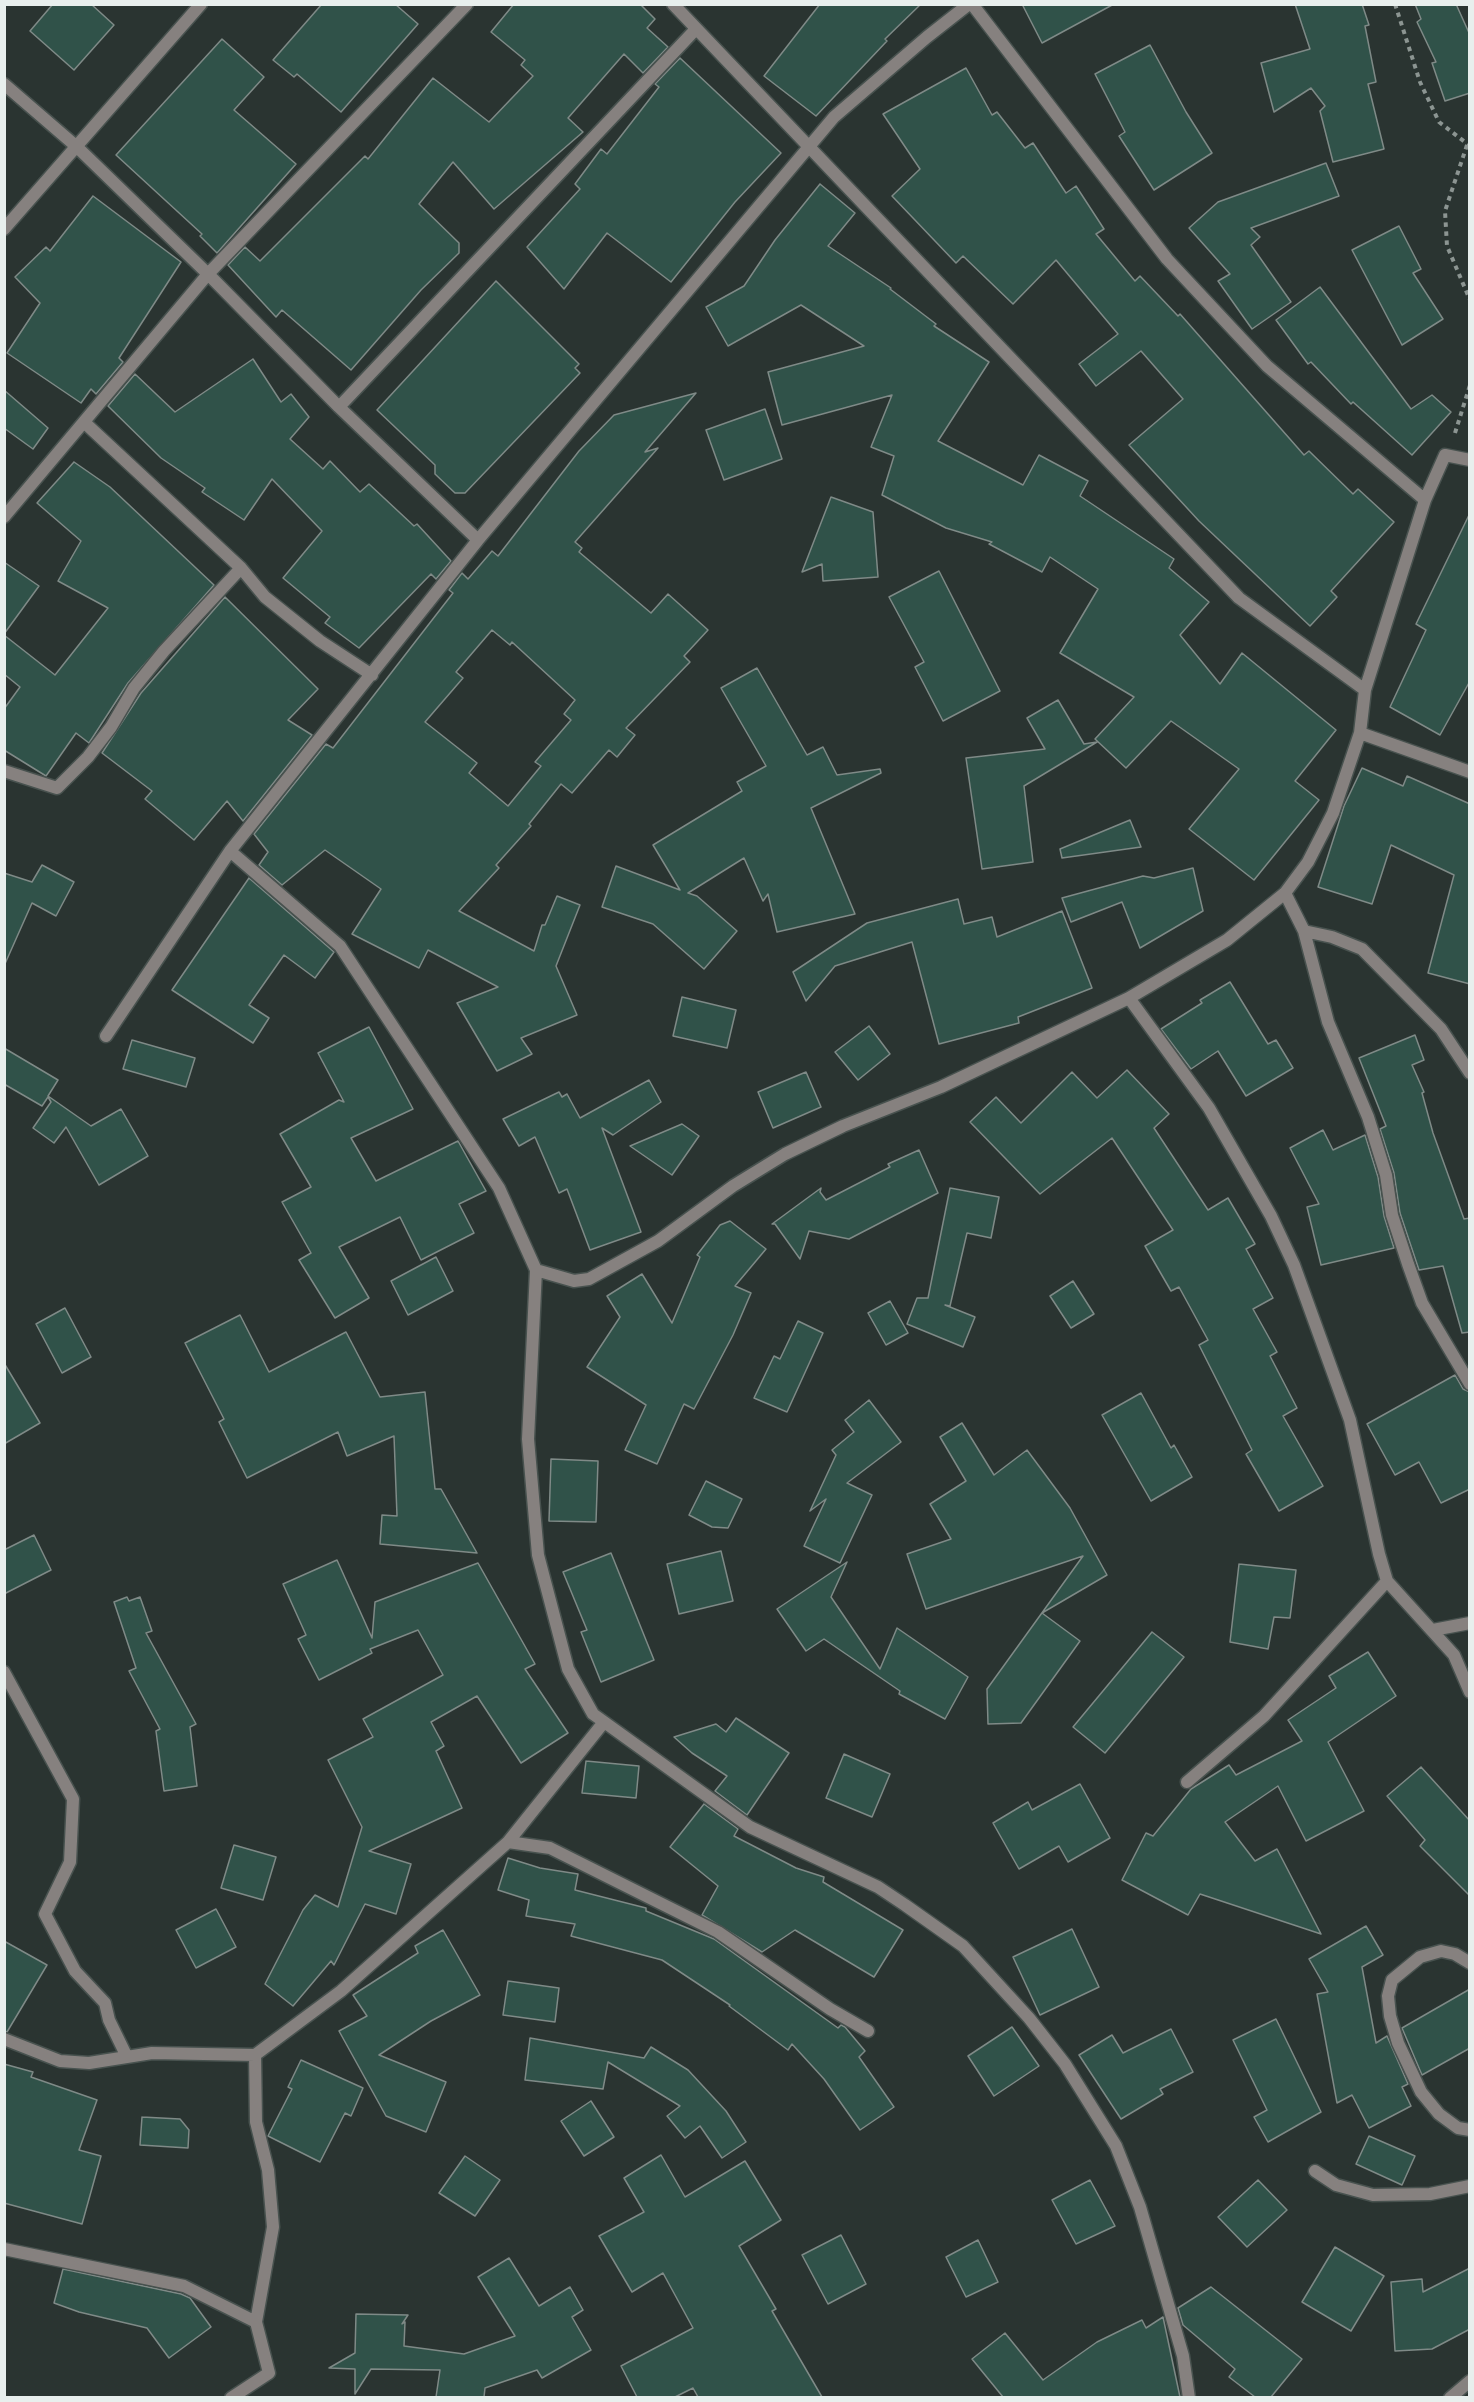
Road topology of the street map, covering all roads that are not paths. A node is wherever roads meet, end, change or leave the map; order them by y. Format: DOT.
graph roads {
  1 [pos="201,4"];
  2 [pos="467,4"];
  3 [pos="673,4"];
  4 [pos="971,4"];
  5 [pos="695,30"];
  6 [pos="4,84"];
  7 [pos="77,147"];
  8 [pos="810,148"];
  9 [pos="4,229"];
  10 [pos="208,273"];
  11 [pos="339,407"];
  12 [pos="85,423"];
  13 [pos="1470,460"];
  14 [pos="1425,500"];
  15 [pos="4,517"];
  16 [pos="478,540"];
  17 [pos="241,568"];
  18 [pos="372,675"];
  19 [pos="1365,690"];
  20 [pos="1360,734"];
  21 [pos="4,771"];
  22 [pos="1470,772"];
  23 [pos="230,852"];
  24 [pos="1285,893"];
  25 [pos="1304,931"];
  26 [pos="1129,998"];
  27 [pos="106,1036"];
  28 [pos="1470,1073"];
  29 [pos="536,1270"];
  30 [pos="1470,1384"];
  31 [pos="1387,1581"];
  32 [pos="1470,1623"];
  33 [pos="1433,1630"];
  34 [pos="4,1672"];
  35 [pos="1470,1692"];
  36 [pos="604,1722"];
  37 [pos="1187,1782"];
  38 [pos="508,1842"];
  39 [pos="1470,1964"];
  40 [pos="868,2031"];
  41 [pos="4,2039"];
  42 [pos="255,2055"];
  43 [pos="127,2057"];
  44 [pos="1470,2130"];
  45 [pos="1315,2171"];
  46 [pos="1470,2186"];
  47 [pos="4,2249"];
  48 [pos="256,2322"];
  49 [pos="269,2373"];
  50 [pos="1470,2381"];
  51 [pos="231,2397"];
  52 [pos="238,2397"];
  53 [pos="1189,2397"];
  54 [pos="1450,2397"];
  1 -- 7 [label="street"];
  2 -- 10 [label="street"];
  3 -- 5 [label="street"];
  4 -- 8 [label="street"];
  4 -- 14 [label="street"];
  5 -- 8 [label="street"];
  5 -- 11 [label="street"];
  6 -- 7 [label="street"];
  7 -- 9 [label="street"];
  7 -- 10 [label="street"];
  8 -- 16 [label="street"];
  8 -- 19 [label="street"];
  10 -- 11 [label="street"];
  10 -- 12 [label="street"];
  11 -- 16 [label="street"];
  12 -- 15 [label="street"];
  12 -- 17 [label="street"];
  13 -- 14 [label="street"];
  14 -- 19 [label="street"];
  16 -- 18 [label="street"];
  17 -- 18 [label="street"];
  17 -- 21 [label="street"];
  18 -- 23 [label="street"];
  19 -- 20 [label="street"];
  20 -- 22 [label="street"];
  20 -- 24 [label="street"];
  23 -- 27 [label="street"];
  23 -- 29 [label="street"];
  24 -- 25 [label="street"];
  24 -- 26 [label="street"];
  25 -- 28 [label="street"];
  25 -- 30 [label="street"];
  26 -- 29 [label="street"];
  26 -- 31 [label="street"];
  29 -- 36 [label="street"];
  31 -- 33 [label="street"];
  31 -- 37 [label="street"];
  32 -- 33 [label="street"];
  33 -- 35 [label="street"];
  34 -- 43 [label="street"];
  36 -- 38 [label="street"];
  36 -- 53 [label="street"];
  38 -- 40 [label="street"];
  38 -- 42 [label="street"];
  39 -- 44 [label="street"];
  41 -- 43 [label="street"];
  42 -- 43 [label="street"];
  42 -- 48 [label="street"];
  45 -- 46 [label="street"];
  47 -- 48 [label="street"];
  48 -- 49 [label="street"];
  49 -- 51 [label="street"];
  49 -- 52 [label="street"];
  50 -- 54 [label="street"];
}
